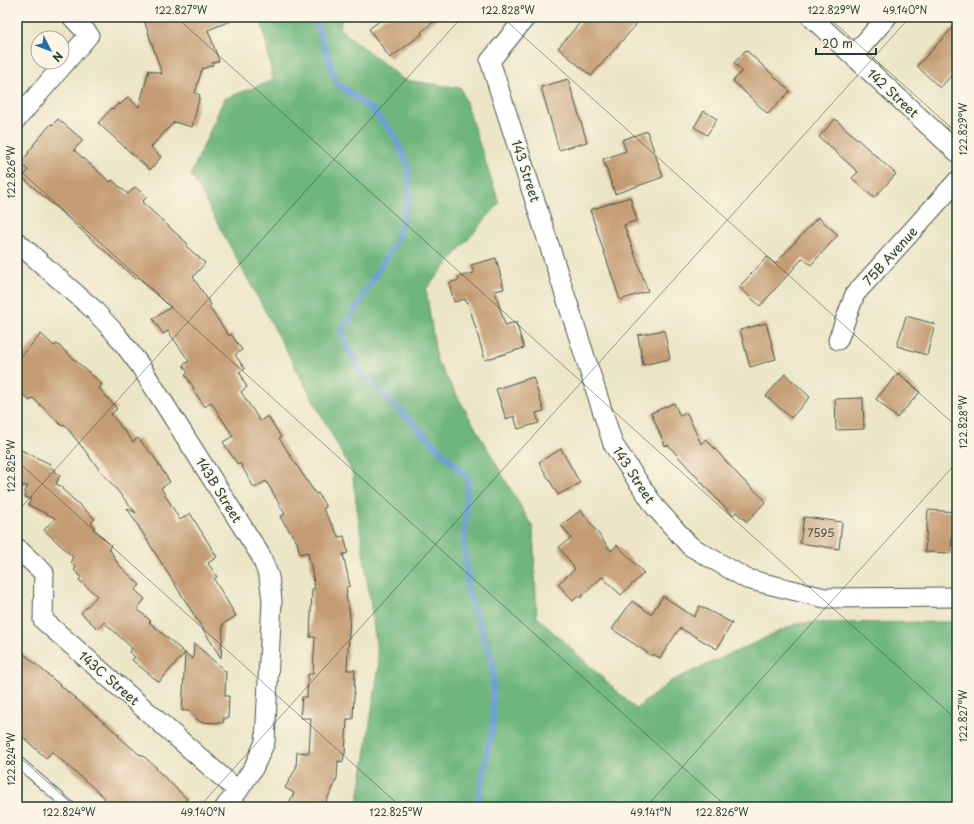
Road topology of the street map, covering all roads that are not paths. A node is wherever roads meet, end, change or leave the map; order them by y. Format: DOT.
graph roads {
  1 [pos="72,17"];
  2 [pos="526,17"];
  3 [pos="811,17"];
  4 [pos="888,17"];
  5 [pos="853,56"];
  6 [pos="17,119"];
  7 [pos="957,152"];
  8 [pos="957,181"];
  9 [pos="17,242"];
  10 [pos="838,340"];
  11 [pos="17,548"];
  12 [pos="957,597"];
  13 [pos="17,761"];
  14 [pos="238,791"];
  15 [pos="70,807"];
  16 [pos="225,807"];
  1 -- 6 [label="street"];
  2 -- 12 [label="street, 143 Street"];
  3 -- 5 [label="street, 142 Street"];
  4 -- 5 [label="street"];
  5 -- 7 [label="street, 142 Street"];
  8 -- 10 [label="street, 75B Avenue"];
  9 -- 14 [label="street, 143B Street"];
  11 -- 14 [label="street, 143C Street"];
  13 -- 15 [label="lane"];
  14 -- 16 [label="street, 143B Street"];
}
